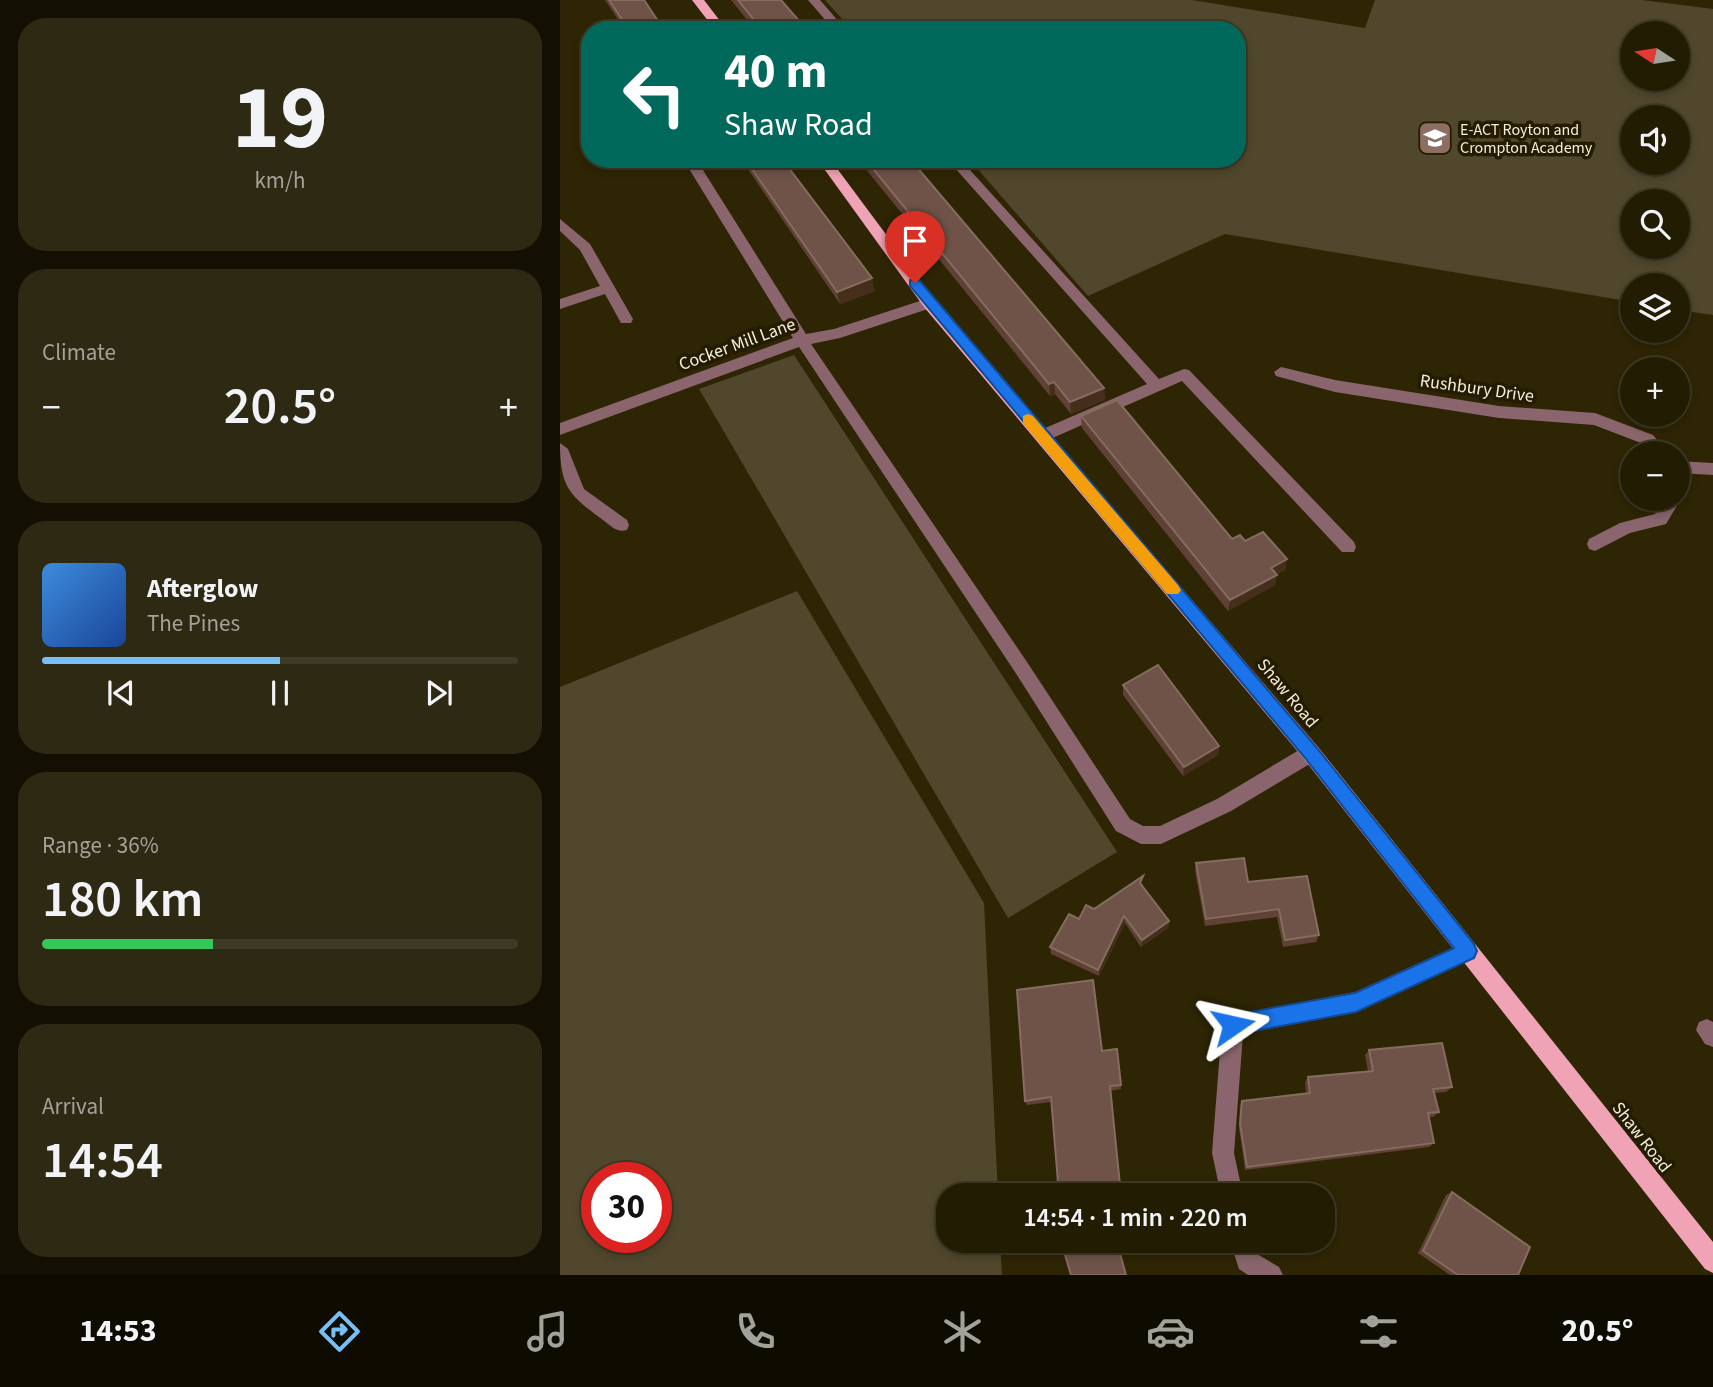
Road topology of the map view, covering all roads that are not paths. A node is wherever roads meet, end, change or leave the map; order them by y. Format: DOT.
graph roads {
  1 [pos="698,0"];
  2 [pos="814,0"];
  3 [pos="714,21"];
  4 [pos="832,21"];
  5 [pos="695,168"];
  6 [pos="836,168"];
  7 [pos="961,168"];
  8 [pos="560,223"];
  9 [pos="608,288"];
  10 [pos="929,303"];
  11 [pos="560,304"];
  12 [pos="626,318"];
  13 [pos="803,340"];
  14 [pos="1281,372"];
  15 [pos="1158,387"];
  16 [pos="560,429"];
  17 [pos="1042,436"];
  18 [pos="1649,441"];
  19 [pos="560,449"];
  20 [pos="1690,468"];
  21 [pos="1713,469"];
  22 [pos="1665,511"];
  23 [pos="621,525"];
  24 [pos="1595,544"];
  25 [pos="1348,547"];
  26 [pos="1311,753"];
  27 [pos="1468,951"];
  28 [pos="1230,1183"];
  29 [pos="1245,1253"];
  30 [pos="1713,1261"];
  31 [pos="1271,1275"];
  1 -- 3 [label="main road"];
  2 -- 4 [label="street"];
  5 -- 13 [label="street"];
  6 -- 10 [label="main road, Shaw Road"];
  7 -- 15 [label="street"];
  8 -- 9 [label="street"];
  9 -- 11 [label="street"];
  9 -- 12 [label="street"];
  10 -- 13 [label="street, Cocker Mill Lane"];
  10 -- 17 [label="main road, Shaw Road"];
  13 -- 16 [label="street, Cocker Mill Lane"];
  13 -- 26 [label="street"];
  14 -- 18 [label="street, Rushbury Drive"];
  15 -- 17 [label="street"];
  15 -- 25 [label="street"];
  17 -- 26 [label="main road, Shaw Road"];
  19 -- 23 [label="street"];
  20 -- 21 [label="street"];
  22 -- 24 [label="street"];
  26 -- 27 [label="main road, Shaw Road"];
  27 -- 28 [label="street"];
  27 -- 30 [label="main road, Shaw Road"];
  29 -- 31 [label="street"];
}
